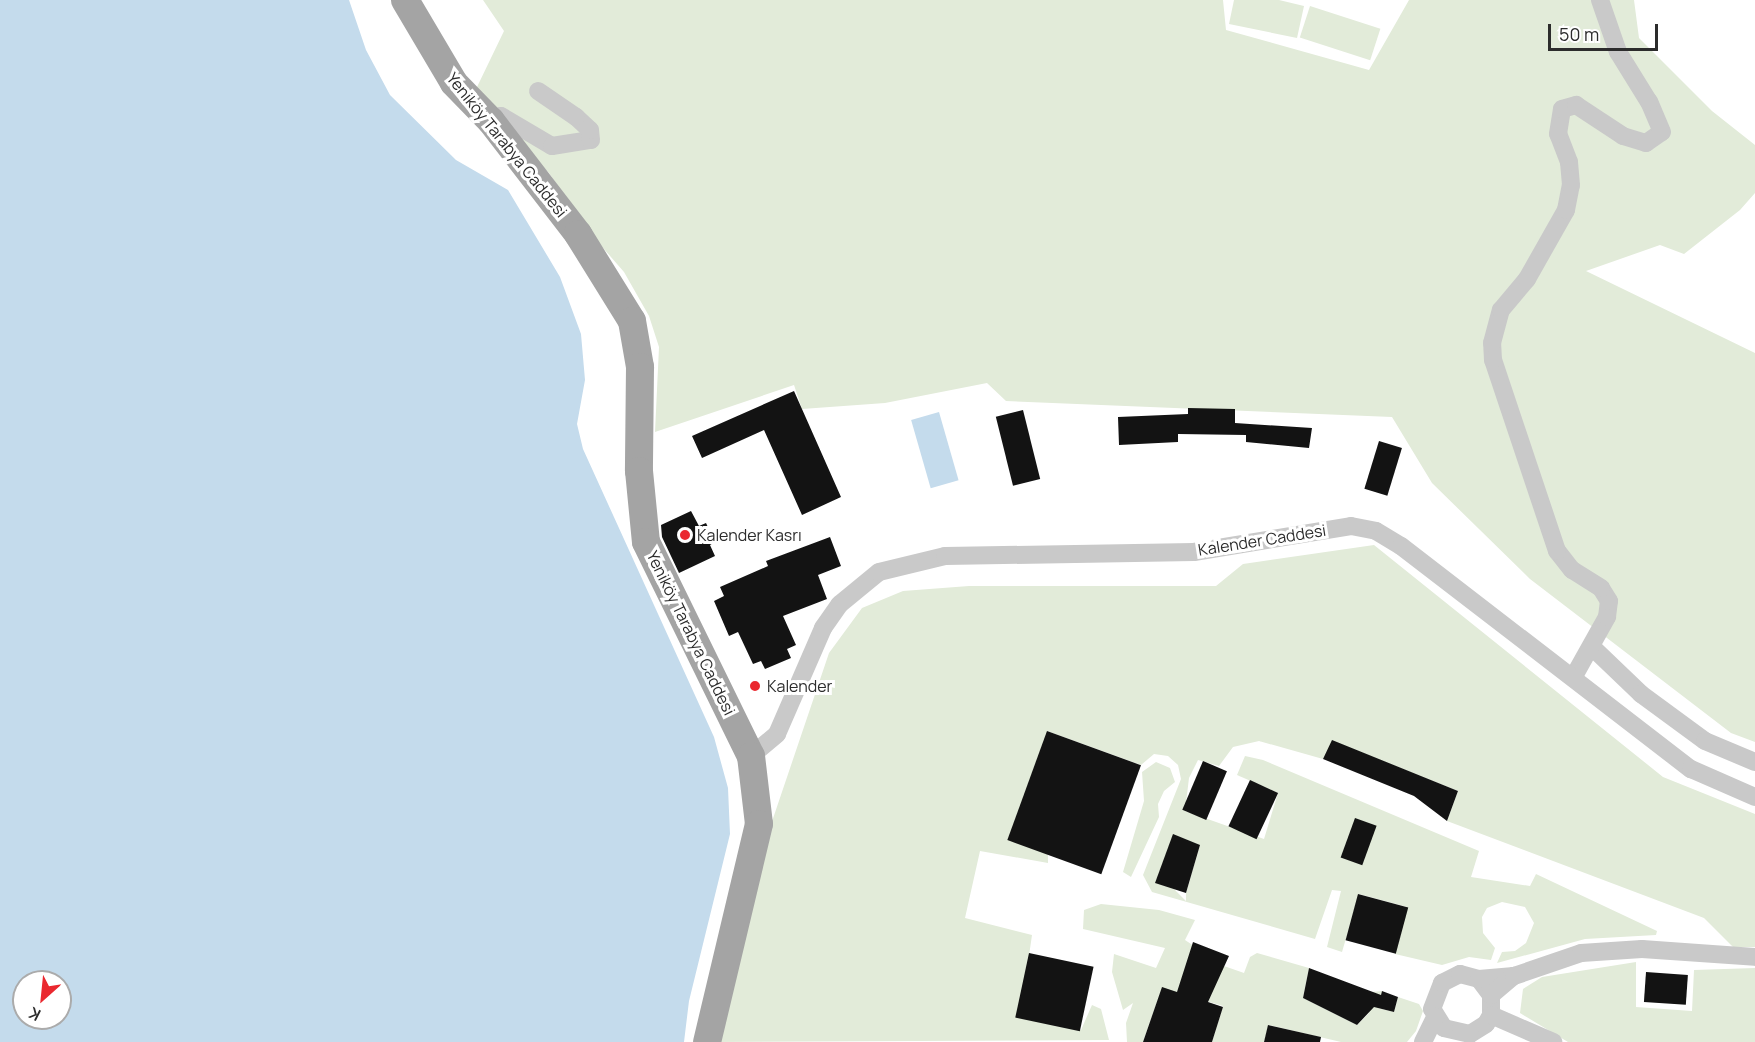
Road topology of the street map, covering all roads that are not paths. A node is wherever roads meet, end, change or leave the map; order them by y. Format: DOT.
graph roads {
  1 [pos="405,0"];
  2 [pos="1600,0"];
  3 [pos="538,91"];
  4 [pos="491,121"];
  5 [pos="1592,647"];
  6 [pos="1574,676"];
  7 [pos="751,756"];
  8 [pos="1755,762"];
  9 [pos="1755,797"];
  10 [pos="1755,957"];
  11 [pos="1514,976"];
  12 [pos="1479,979"];
  13 [pos="1491,995"];
  14 [pos="1491,1015"];
  15 [pos="1435,1017"];
  16 [pos="1457,1036"];
  17 [pos="1478,1036"];
  18 [pos="707,1042"];
  19 [pos="1423,1042"];
  20 [pos="1432,1042"];
  21 [pos="1553,1042"];
  1 -- 4 [label="main road, Yeniköy Tarabya Caddesi"];
  2 -- 5 [label="street"];
  3 -- 4 [label="street"];
  4 -- 7 [label="main road, Yeniköy Tarabya Caddesi"];
  5 -- 6 [label="street"];
  5 -- 8 [label="street"];
  6 -- 7 [label="street, Kalender Caddesi"];
  6 -- 9 [label="street, Kalender Caddesi"];
  7 -- 18 [label="main road, Yeniköy Tarabya Caddesi"];
  10 -- 11 [label="street"];
  11 -- 12 [label="street"];
  11 -- 13 [label="street"];
  12 -- 13 [label="street"];
  12 -- 15 [label="street"];
  13 -- 14 [label="street"];
  14 -- 17 [label="street"];
  14 -- 21 [label="street"];
  15 -- 16 [label="street"];
  15 -- 19 [label="street"];
  16 -- 17 [label="street"];
  16 -- 20 [label="street"];
}
